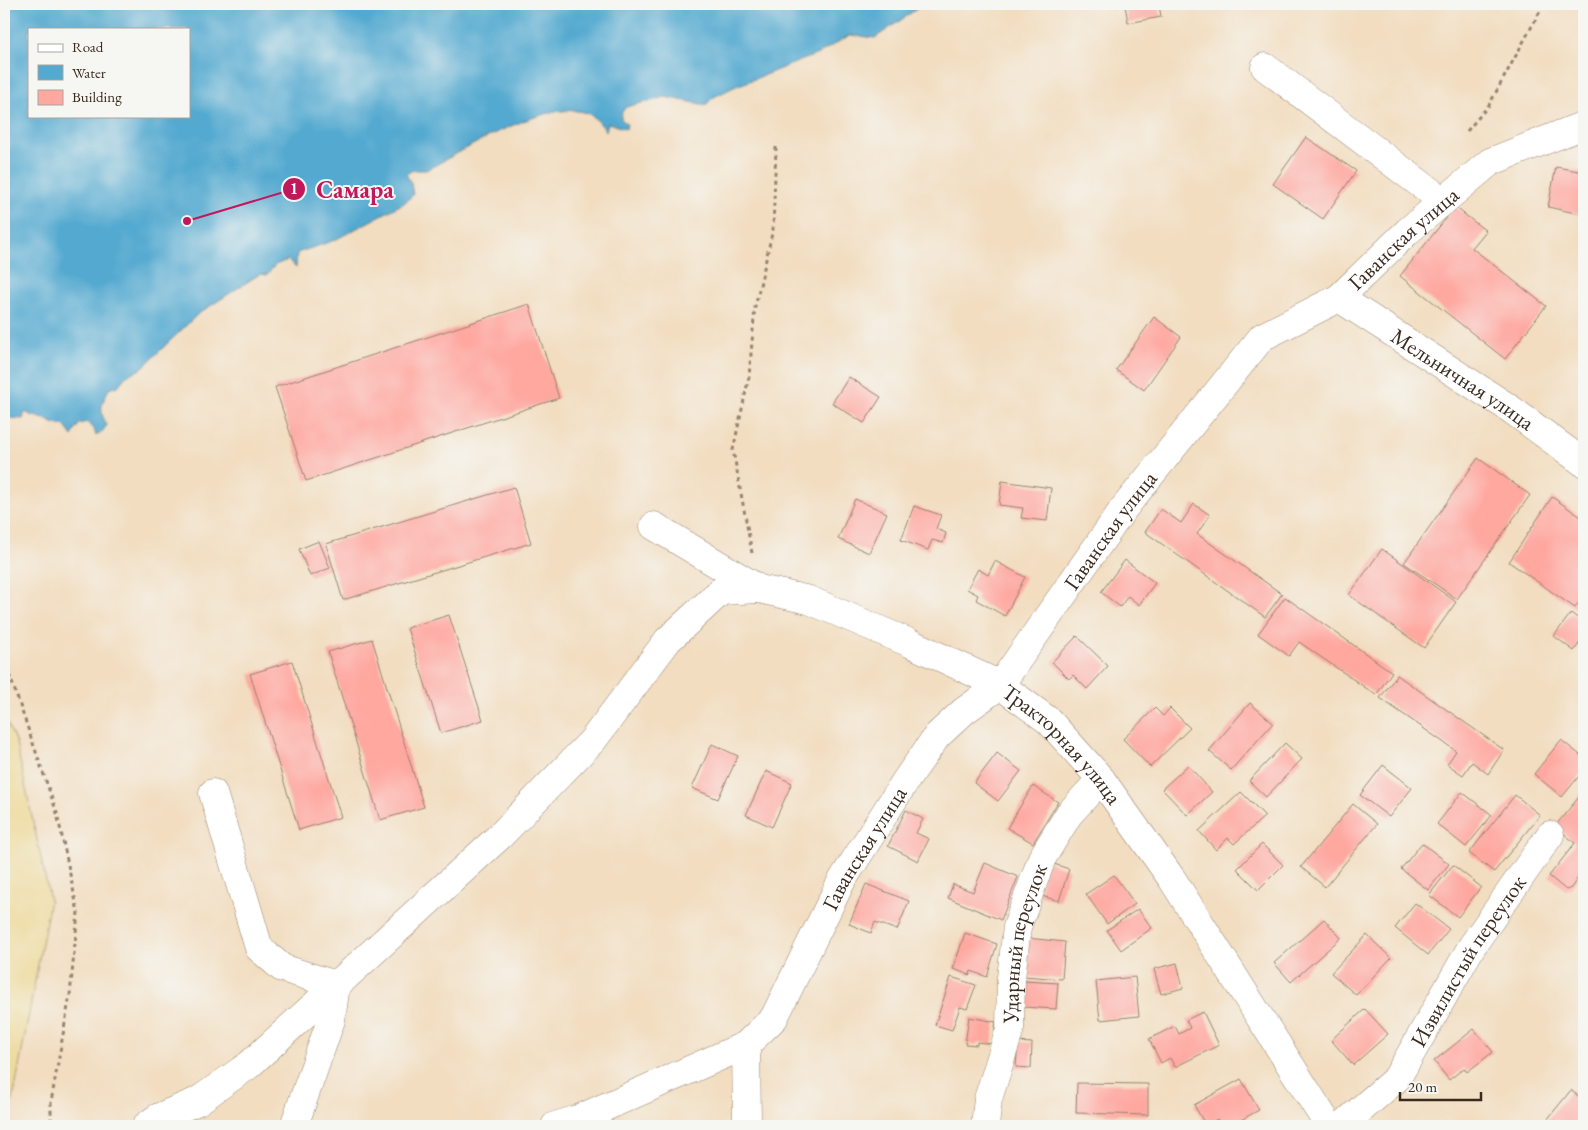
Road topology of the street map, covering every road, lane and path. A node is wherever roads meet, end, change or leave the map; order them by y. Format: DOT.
graph roads {
  1 [pos="1544,4"];
  2 [pos="1265,68"];
  3 [pos="1584,126"];
  4 [pos="1467,131"];
  5 [pos="776,147"];
  6 [pos="1443,201"];
  7 [pos="1339,298"];
  8 [pos="1584,463"];
  9 [pos="654,526"];
  10 [pos="759,589"];
  11 [pos="4,659"];
  12 [pos="1000,685"];
  13 [pos="1101,779"];
  14 [pos="213,793"];
  15 [pos="1550,835"];
  16 [pos="336,985"];
  17 [pos="746,1044"];
  18 [pos="51,1126"];
  19 [pos="146,1126"];
  20 [pos="294,1126"];
  21 [pos="554,1126"];
  22 [pos="747,1126"];
  23 [pos="985,1126"];
  24 [pos="1328,1126"];
  25 [pos="1342,1126"];
  1 -- 4 [label="path"];
  2 -- 6 [label="street"];
  3 -- 6 [label="street, Гаванская улица"];
  5 -- 10 [label="path"];
  6 -- 7 [label="street, Гаванская улица"];
  7 -- 8 [label="street, Мельничная улица"];
  7 -- 12 [label="street, Гаванская улица"];
  9 -- 10 [label="street, Тракторная улица"];
  10 -- 12 [label="street, Тракторная улица"];
  10 -- 16 [label="street"];
  11 -- 18 [label="path"];
  12 -- 13 [label="street, Тракторная улица"];
  12 -- 17 [label="street, Гаванская улица"];
  13 -- 23 [label="street, Ударный переулок"];
  13 -- 24 [label="street, Тракторная улица"];
  14 -- 16 [label="street"];
  15 -- 25 [label="street, Извилистый переулок"];
  16 -- 19 [label="street"];
  16 -- 20 [label="street"];
  17 -- 21 [label="street, Гаванская улица"];
  17 -- 22 [label="street"];
}
